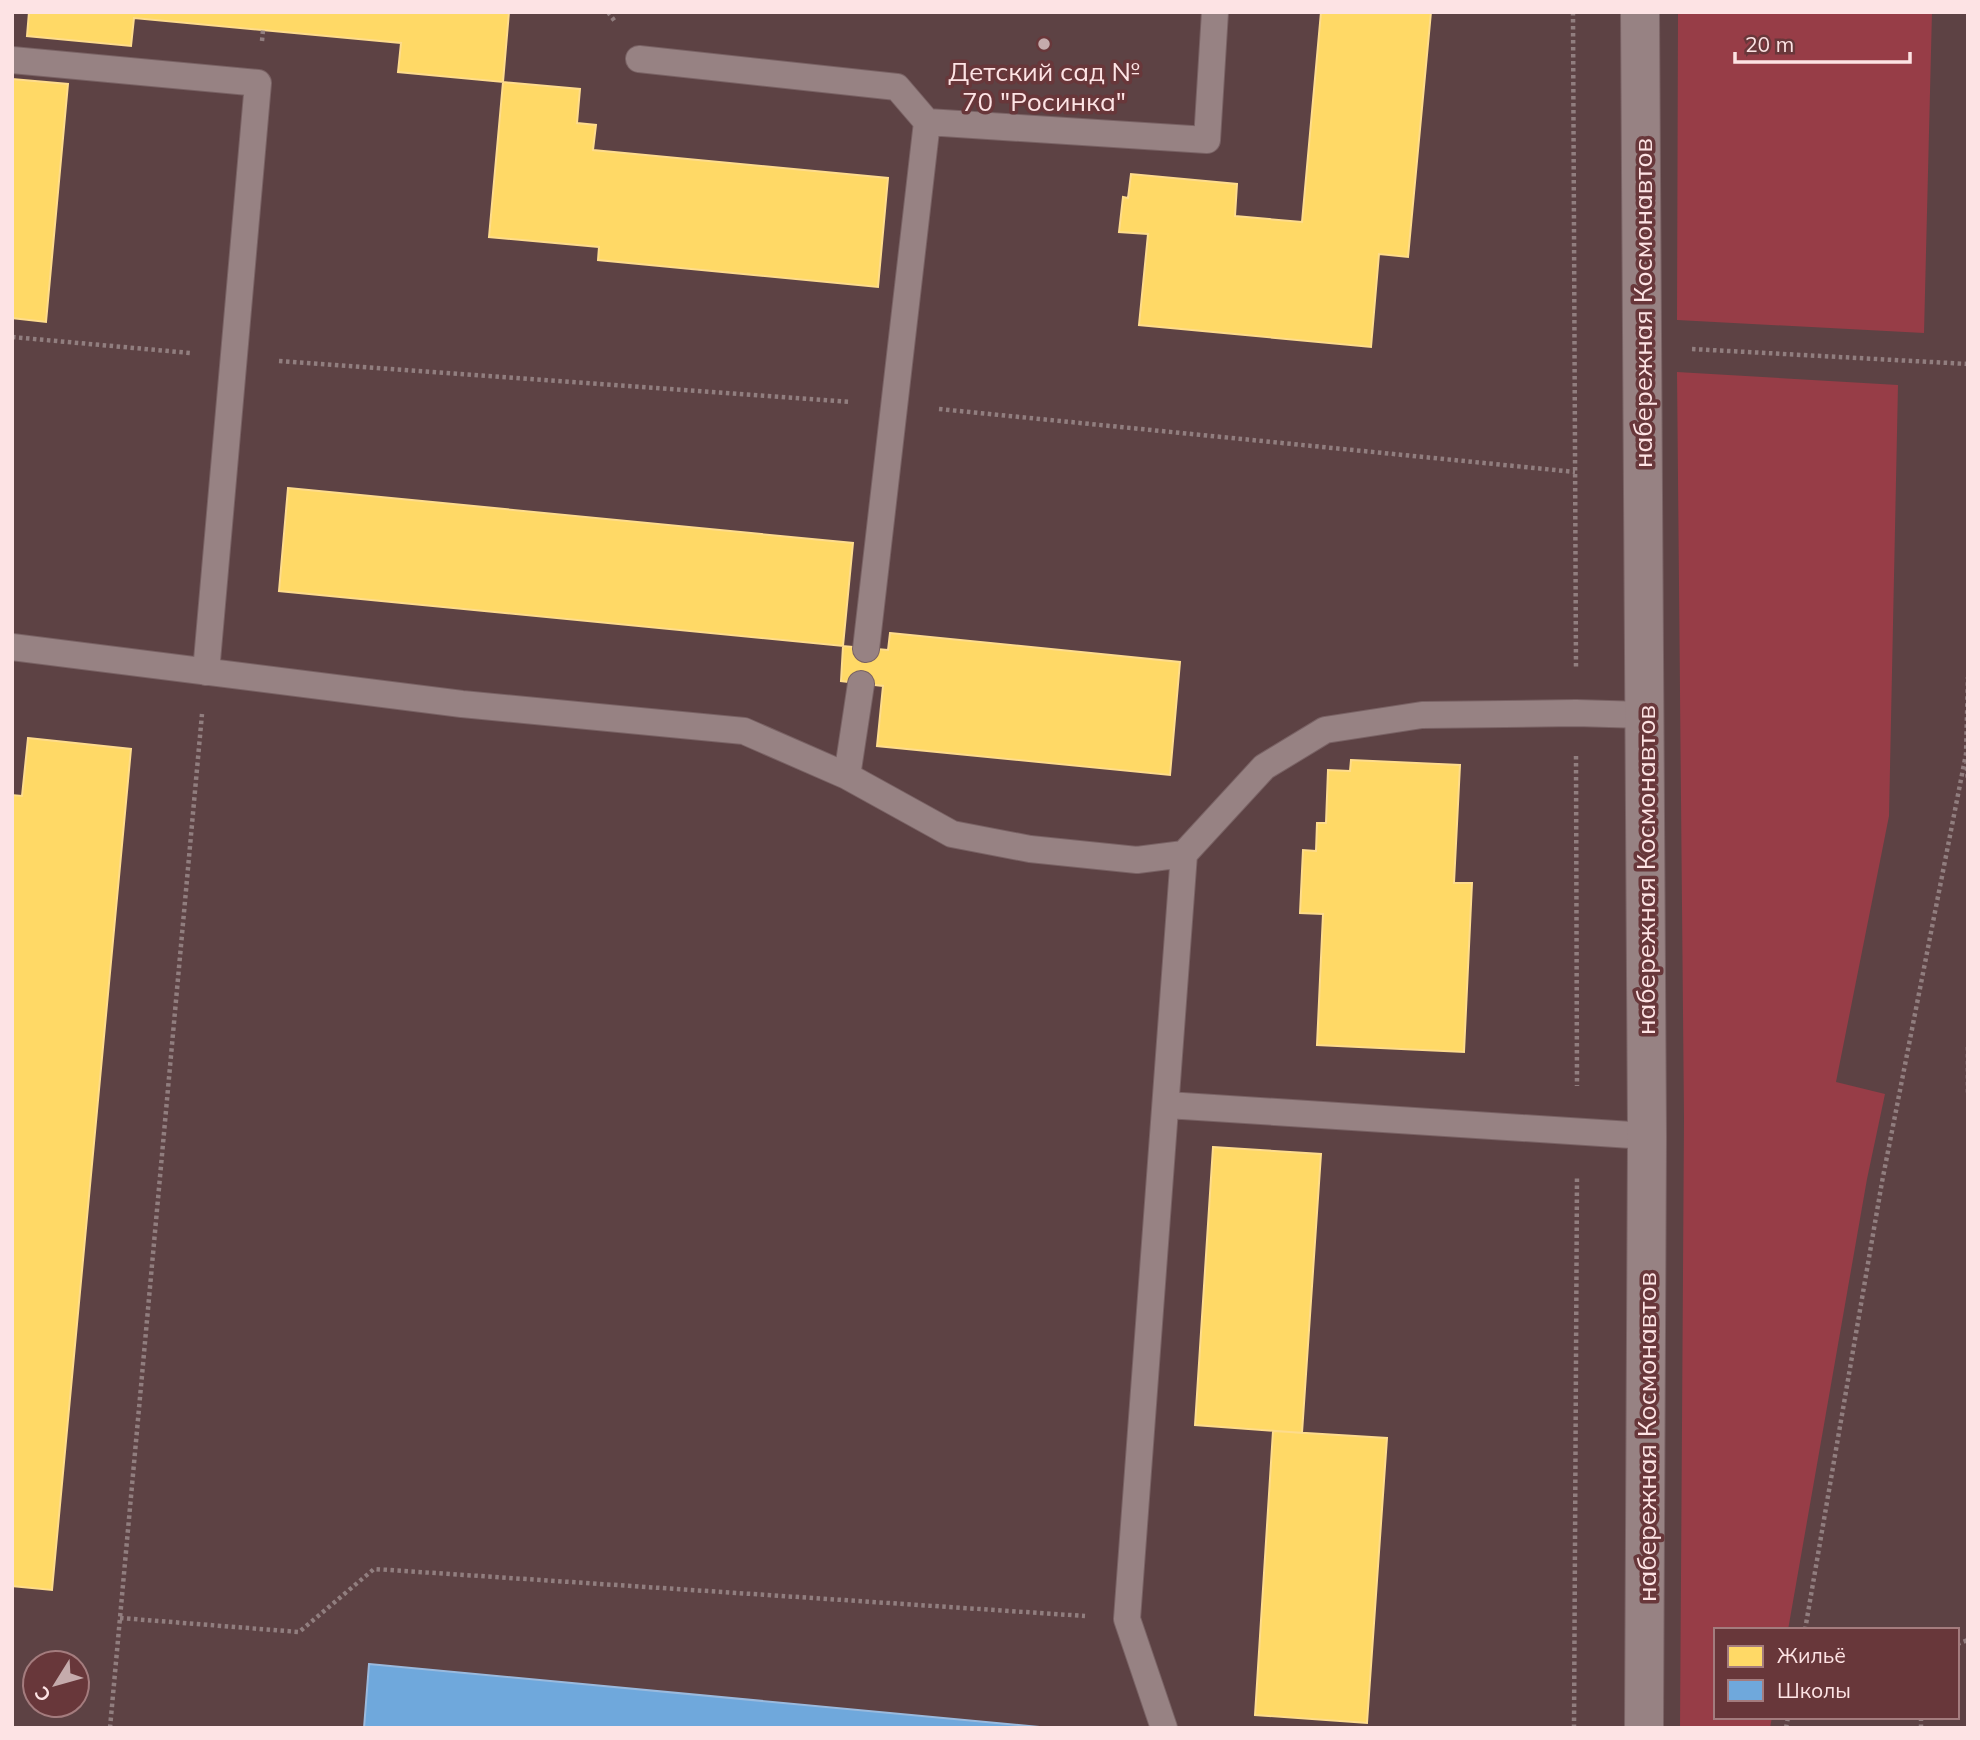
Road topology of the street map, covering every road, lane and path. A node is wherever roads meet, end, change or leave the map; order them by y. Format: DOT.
graph roads {
  1 [pos="1215,12"];
  2 [pos="1573,12"];
  3 [pos="1640,12"];
  4 [pos="639,59"];
  5 [pos="12,60"];
  6 [pos="927,122"];
  7 [pos="12,337"];
  8 [pos="1724,351"];
  9 [pos="234,358"];
  10 [pos="1968,364"];
  11 [pos="894,405"];
  12 [pos="1575,472"];
  13 [pos="12,647"];
  14 [pos="866,649"];
  15 [pos="206,672"];
  16 [pos="1968,677"];
  17 [pos="861,684"];
  18 [pos="1576,713"];
  19 [pos="1643,715"];
  20 [pos="1966,754"];
  21 [pos="847,776"];
  22 [pos="1968,780"];
  23 [pos="1184,854"];
  24 [pos="1968,1047"];
  25 [pos="1968,1093"];
  26 [pos="1167,1105"];
  27 [pos="1577,1131"];
  28 [pos="1647,1136"];
  29 [pos="120,1618"];
  30 [pos="1127,1619"];
  31 [pos="1805,1628"];
  32 [pos="110,1728"];
  33 [pos="1164,1728"];
  34 [pos="1574,1728"];
  35 [pos="1644,1728"];
  1 -- 6 [label="lane"];
  2 -- 12 [label="path"];
  3 -- 19 [label="street, набережная Космонавтов"];
  4 -- 6 [label="lane"];
  5 -- 9 [label="lane"];
  6 -- 11 [label="lane"];
  7 -- 9 [label="path"];
  8 -- 10 [label="path"];
  9 -- 11 [label="path"];
  9 -- 15 [label="lane"];
  11 -- 12 [label="path"];
  11 -- 14 [label="lane"];
  12 -- 18 [label="path"];
  13 -- 15 [label="lane"];
  15 -- 21 [label="lane"];
  15 -- 29 [label="path"];
  16 -- 20 [label="path"];
  17 -- 21 [label="lane"];
  18 -- 19 [label="lane"];
  18 -- 23 [label="lane"];
  18 -- 27 [label="path"];
  19 -- 28 [label="street, набережная Космонавтов"];
  20 -- 22 [label="path"];
  20 -- 31 [label="path"];
  21 -- 23 [label="lane"];
  23 -- 26 [label="lane"];
  24 -- 25 [label="path"];
  26 -- 27 [label="lane"];
  26 -- 30 [label="lane"];
  27 -- 28 [label="lane"];
  27 -- 34 [label="path"];
  28 -- 35 [label="street, набережная Космонавтов"];
  29 -- 30 [label="path"];
  29 -- 32 [label="path"];
  30 -- 33 [label="lane"];
}
